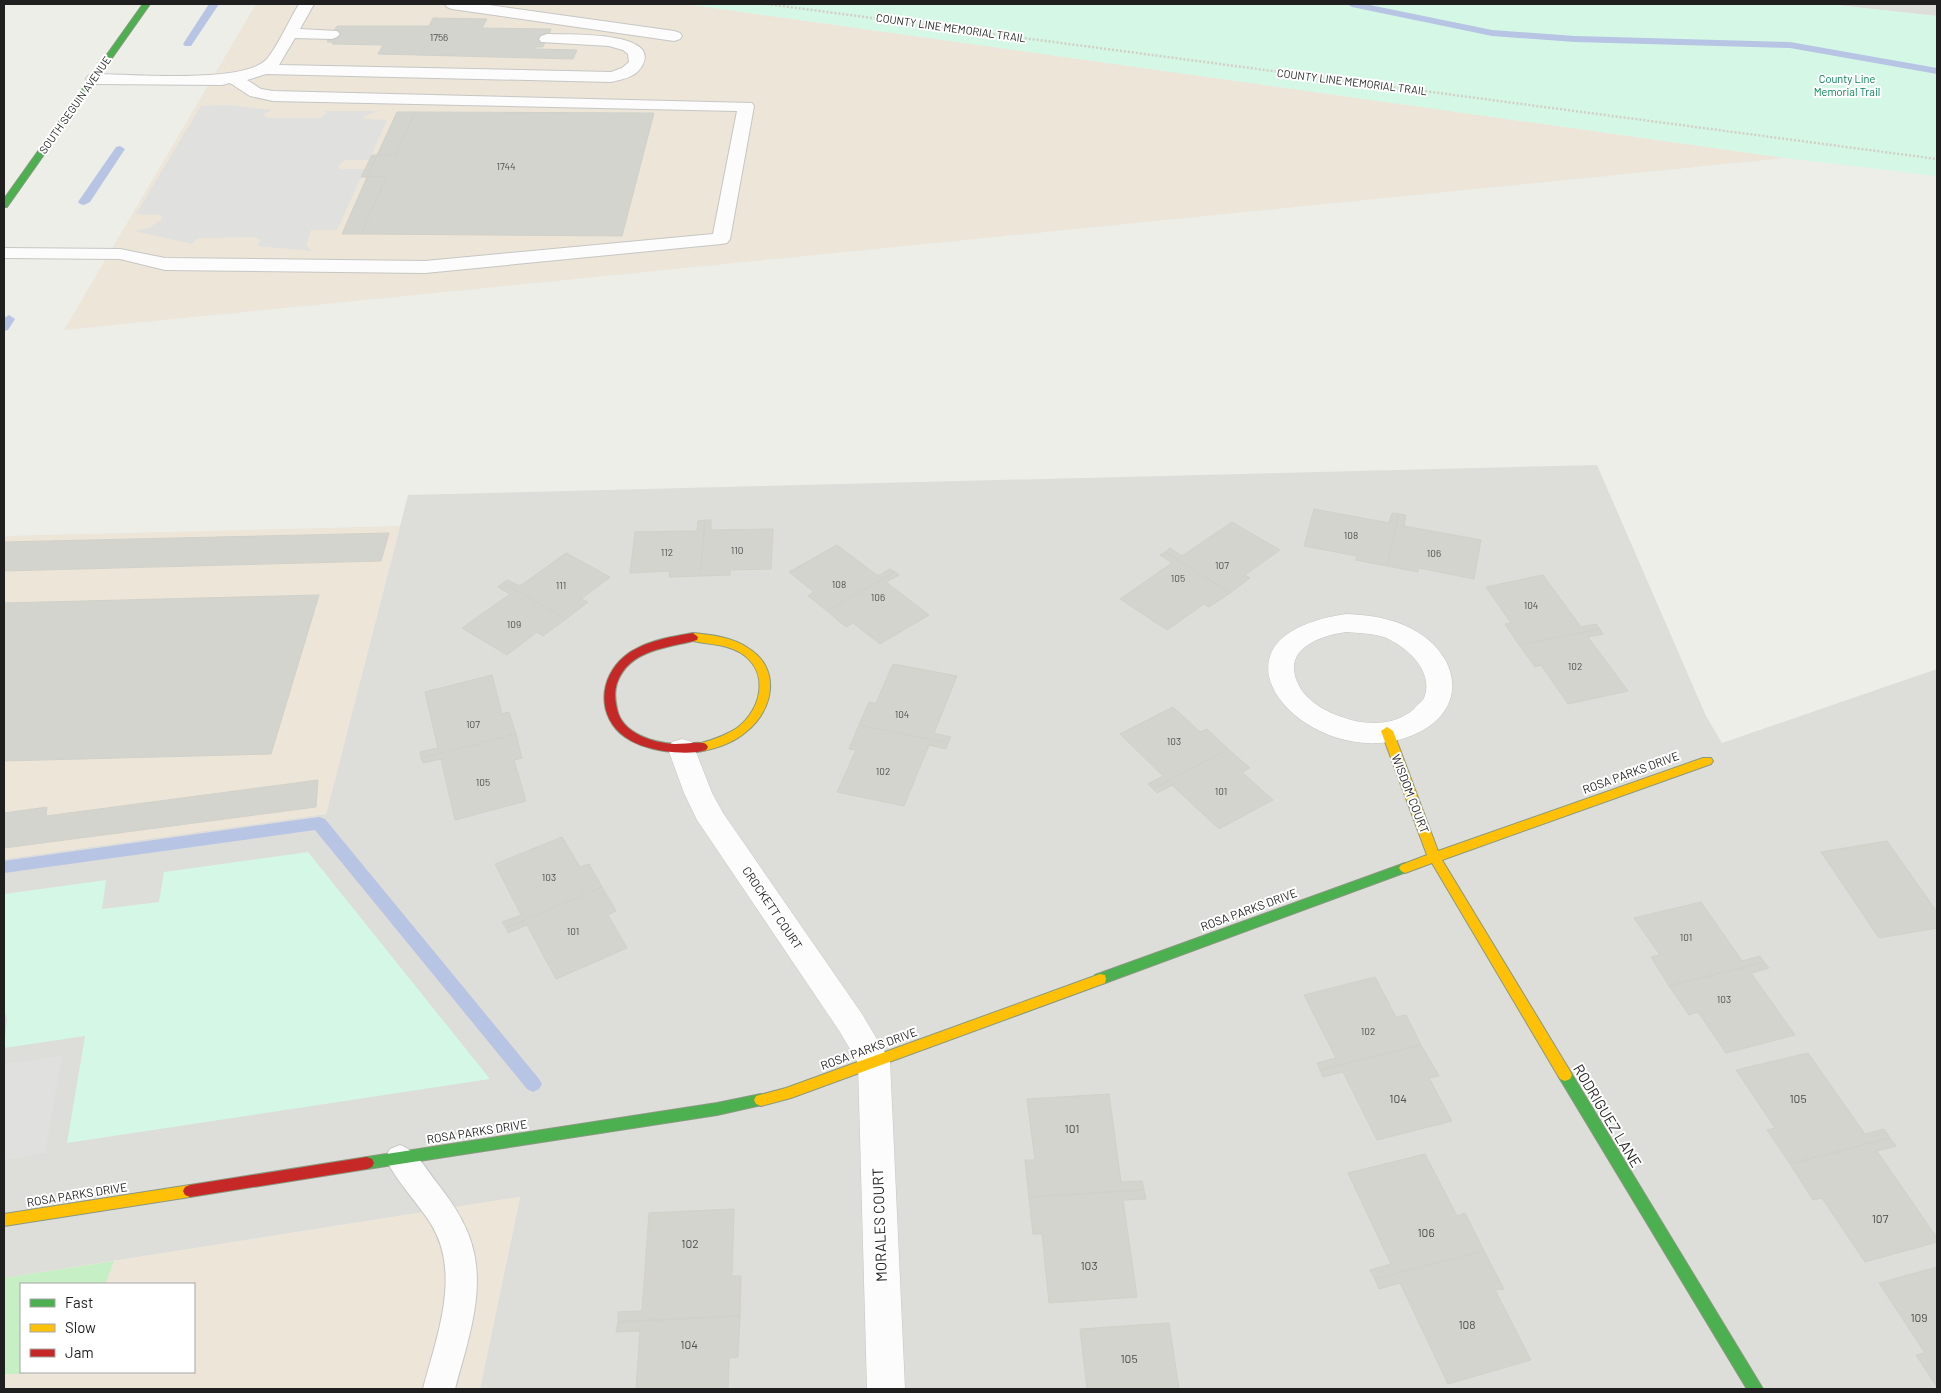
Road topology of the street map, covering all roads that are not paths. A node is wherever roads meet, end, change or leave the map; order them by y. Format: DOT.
graph roads {
  1 [pos="146,4"];
  2 [pos="306,4"];
  3 [pos="452,4"];
  4 [pos="290,33"];
  5 [pos="332,34"];
  6 [pos="674,36"];
  7 [pos="547,39"];
  8 [pos="265,69"];
  9 [pos="236,78"];
  10 [pos="94,79"];
  11 [pos="4,205"];
  12 [pos="4,253"];
  13 [pos="1387,731"];
  14 [pos="682,748"];
  15 [pos="1707,761"];
  16 [pos="1434,857"];
  17 [pos="874,1061"];
  18 [pos="400,1158"];
  19 [pos="4,1220"];
  20 [pos="439,1389"];
  21 [pos="886,1389"];
  22 [pos="1755,1389"];
  1 -- 10 [label="street, SOUTH SEGUIN AVENUE"];
  2 -- 4 [label="lane"];
  3 -- 6 [label="lane"];
  4 -- 5 [label="lane"];
  4 -- 8 [label="lane"];
  7 -- 8 [label="lane"];
  8 -- 9 [label="lane"];
  9 -- 10 [label="lane"];
  9 -- 12 [label="lane"];
  10 -- 11 [label="street, SOUTH SEGUIN AVENUE"];
  13 -- 13 [label="street"];
  13 -- 16 [label="street, WISDOM COURT"];
  14 -- 14 [label="street"];
  14 -- 17 [label="street, CROCKETT COURT"];
  15 -- 16 [label="street, ROSA PARKS DRIVE"];
  16 -- 17 [label="street, ROSA PARKS DRIVE"];
  16 -- 22 [label="street, RODRIGUEZ LANE"];
  17 -- 18 [label="street, ROSA PARKS DRIVE"];
  17 -- 21 [label="street, MORALES COURT"];
  18 -- 19 [label="street, ROSA PARKS DRIVE"];
  18 -- 20 [label="lane"];
}
